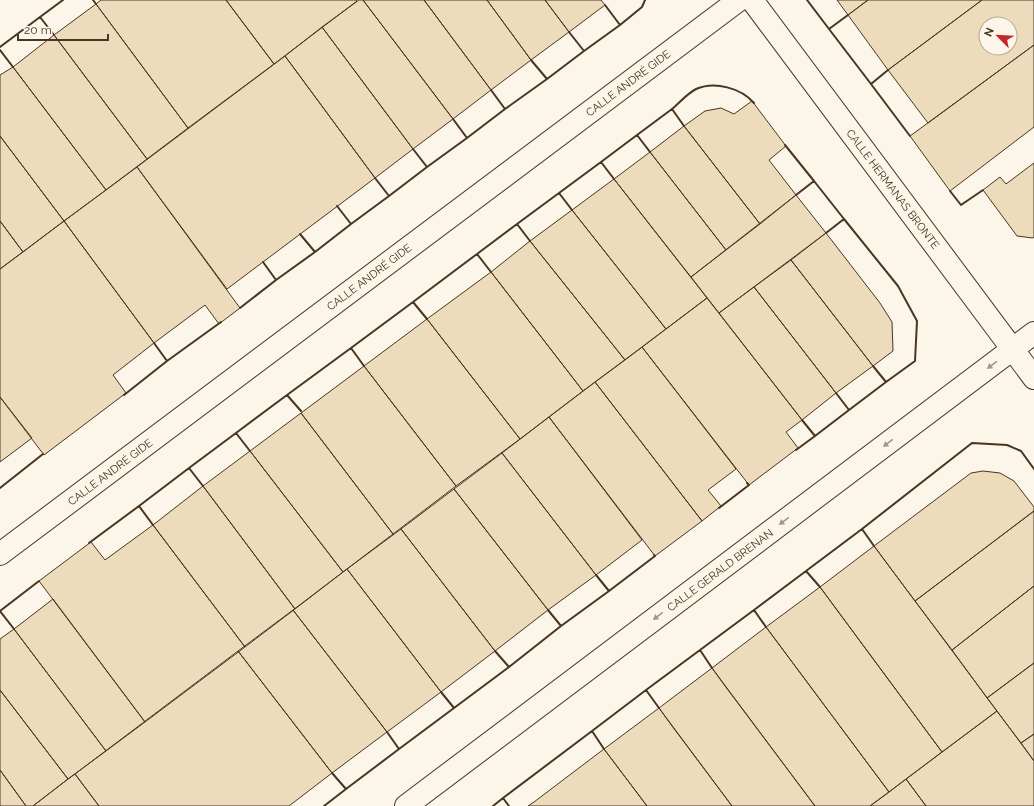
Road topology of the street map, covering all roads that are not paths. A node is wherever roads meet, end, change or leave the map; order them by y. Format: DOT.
graph roads {
  1 [pos="738,0"];
  2 [pos="752,0"];
  3 [pos="1034,333"];
  4 [pos="1013,349"];
  5 [pos="1034,378"];
  6 [pos="0,554"];
  7 [pos="406,806"];
  1 -- 6 [label="street, CALLE ANDRÉ GIDE"];
  2 -- 4 [label="street, CALLE HERMANAS BRONTE"];
  3 -- 4 [label="street, CALLE GERALD BRENAN"];
  4 -- 5 [label="street, CALLE HERMANAS BRONTE"];
  4 -- 7 [label="street, CALLE GERALD BRENAN, one-way"];
}
